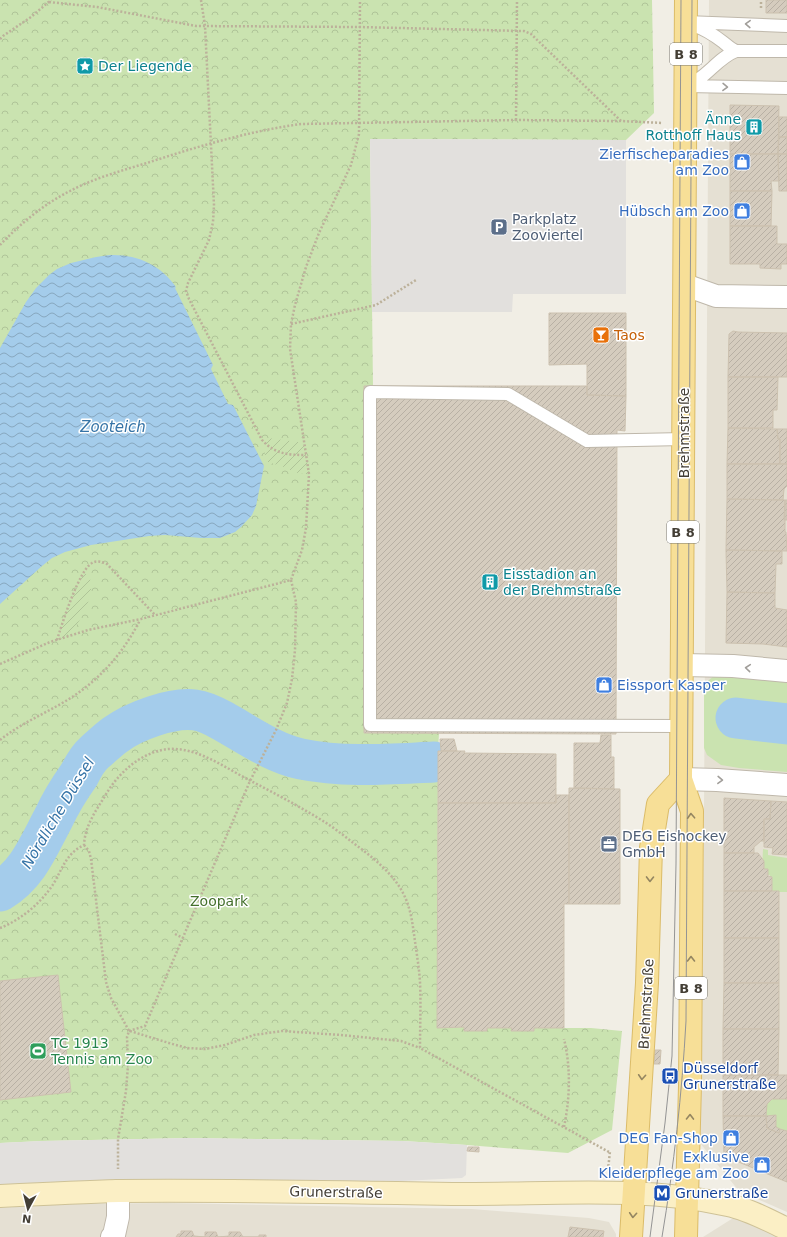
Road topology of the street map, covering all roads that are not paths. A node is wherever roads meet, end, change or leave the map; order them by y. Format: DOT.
graph roads {
  1 [pos="686,0"];
  2 [pos="686,22"];
  3 [pos="787,26"];
  4 [pos="736,51"];
  5 [pos="787,51"];
  6 [pos="686,86"];
  7 [pos="787,88"];
  8 [pos="685,285"];
  9 [pos="787,297"];
  10 [pos="684,439"];
  11 [pos="682,665"];
  12 [pos="787,671"];
  13 [pos="680,726"];
  14 [pos="681,780"];
  15 [pos="787,785"];
  16 [pos="118,1191"];
  17 [pos="634,1193"];
  18 [pos="0,1196"];
  19 [pos="688,1198"];
  20 [pos="787,1229"];
  21 [pos="112,1237"];
  22 [pos="631,1237"];
  23 [pos="686,1237"];
  1 -- 2 [label="main road, Brehmstraße / B 8"];
  3 -- 2 [label="lane, one-way"];
  2 -- 4 [label="lane"];
  2 -- 6 [label="main road, Brehmstraße / B 8"];
  4 -- 5 [label="lane"];
  4 -- 6 [label="lane"];
  6 -- 7 [label="lane, one-way"];
  6 -- 8 [label="main road, Brehmstraße / B 8"];
  8 -- 9 [label="street"];
  8 -- 10 [label="main road, Brehmstraße / B 8"];
  10 -- 11 [label="main road, Brehmstraße / B 8"];
  10 -- 13 [label="lane"];
  12 -- 11 [label="street, one-way"];
  11 -- 13 [label="main road, Brehmstraße / B 8"];
  13 -- 14 [label="main road, Brehmstraße / B 8"];
  14 -- 15 [label="street, one-way"];
  14 -- 17 [label="main road, Brehmstraße, one-way"];
  19 -- 14 [label="main road, Brehmstraße / B 8, one-way"];
  16 -- 17 [label="street, Grunerstraße"];
  16 -- 18 [label="street, Grunerstraße"];
  16 -- 21 [label="street"];
  17 -- 19 [label="street, Grunerstraße"];
  17 -- 22 [label="main road, Brehmstraße, one-way"];
  19 -- 20 [label="street, Grunerstraße"];
  19 -- 23 [label="main road, Brehmstraße / B 8"];
}
